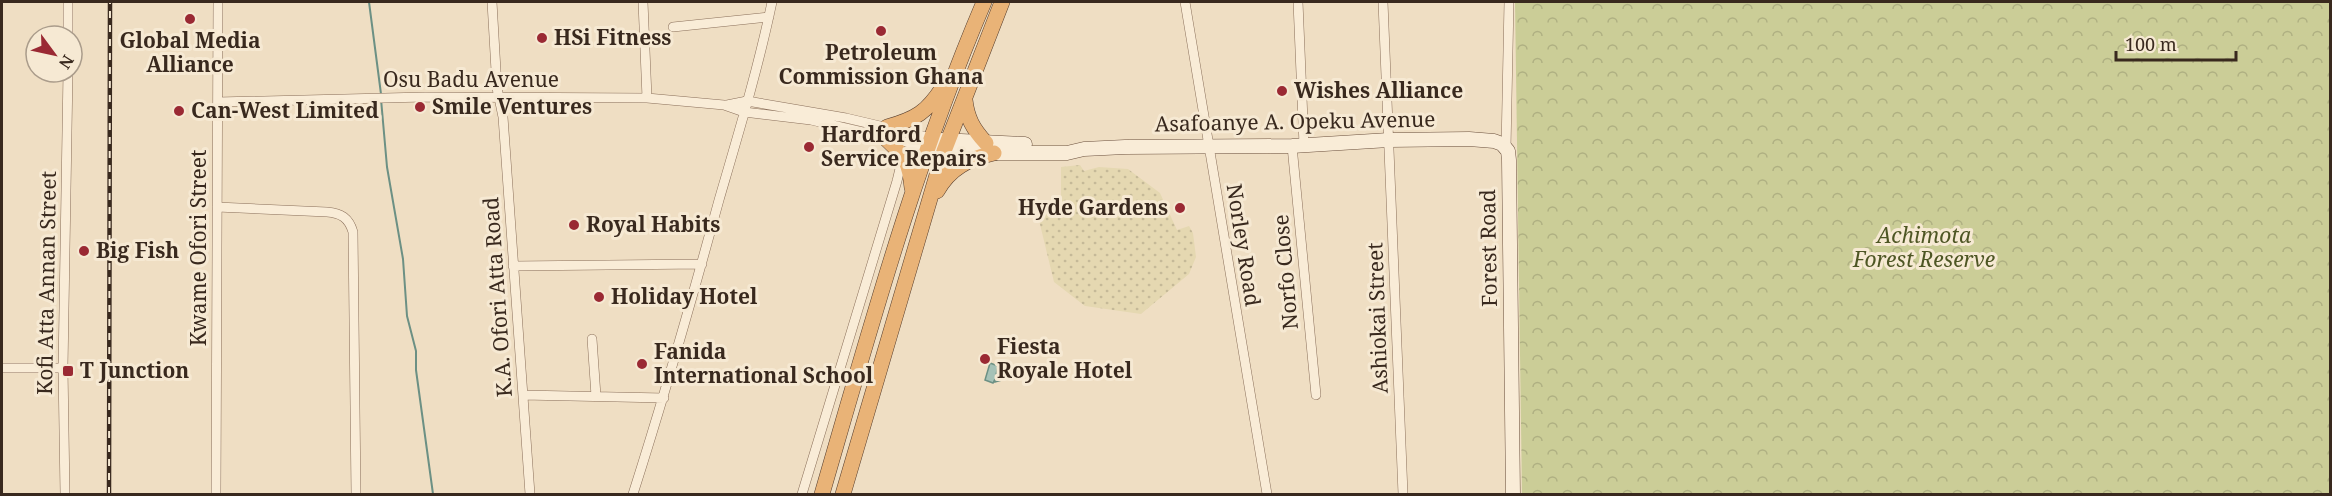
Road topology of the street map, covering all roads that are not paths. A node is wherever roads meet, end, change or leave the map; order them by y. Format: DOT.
graph roads {
  1 [pos="68,2"];
  2 [pos="218,2"];
  3 [pos="492,2"];
  4 [pos="643,2"];
  5 [pos="772,2"];
  6 [pos="977,2"];
  7 [pos="984,2"];
  8 [pos="1002,2"];
  9 [pos="1185,2"];
  10 [pos="1298,2"];
  11 [pos="1383,2"];
  12 [pos="1509,2"];
  13 [pos="769,17"];
  14 [pos="68,24"];
  15 [pos="673,27"];
  16 [pos="971,31"];
  17 [pos="958,64"];
  18 [pos="68,84"];
  19 [pos="499,97"];
  20 [pos="647,98"];
  21 [pos="965,100"];
  22 [pos="747,101"];
  23 [pos="218,102"];
  24 [pos="724,105"];
  25 [pos="744,112"];
  26 [pos="885,131"];
  27 [pos="1389,140"];
  28 [pos="929,142"];
  29 [pos="946,146"];
  30 [pos="1208,146"];
  31 [pos="1298,146"];
  32 [pos="990,148"];
  33 [pos="1506,148"];
  34 [pos="903,154"];
  35 [pos="913,194"];
  36 [pos="217,207"];
  37 [pos="925,212"];
  38 [pos="702,264"];
  39 [pos="513,266"];
  40 [pos="592,339"];
  41 [pos="2,368"];
  42 [pos="63,368"];
  43 [pos="523,395"];
  44 [pos="1316,395"];
  45 [pos="596,396"];
  46 [pos="664,398"];
  47 [pos="845,488"];
  48 [pos="634,494"];
  49 [pos="65,495"];
  50 [pos="216,495"];
  51 [pos="356,495"];
  52 [pos="530,495"];
  53 [pos="802,495"];
  54 [pos="822,495"];
  55 [pos="1267,495"];
  56 [pos="1403,495"];
  57 [pos="1513,495"];
  1 -- 14 [label="street"];
  2 -- 23 [label="street, Kwame Ofori Street"];
  3 -- 19 [label="street, K.A. Ofori Atta Road"];
  4 -- 20 [label="street"];
  5 -- 13 [label="street"];
  6 -- 16 [label="highway"];
  7 -- 16 [label="highway"];
  8 -- 21 [label="highway"];
  9 -- 30 [label="street, Norley Road"];
  10 -- 31 [label="street, Norfo Close"];
  11 -- 27 [label="street, Ashiokai Street"];
  12 -- 33 [label="street, Forest Road"];
  13 -- 15 [label="street"];
  13 -- 22 [label="street"];
  16 -- 17 [label="highway"];
  17 -- 26 [label="highway"];
  17 -- 28 [label="highway"];
  18 -- 42 [label="street, Kofi Atta Annan Street"];
  19 -- 20 [label="street, Osu Badu Avenue"];
  19 -- 23 [label="street, Osu Badu Avenue"];
  19 -- 39 [label="street, K.A. Ofori Atta Road"];
  20 -- 24 [label="street, Osu Badu Avenue"];
  21 -- 29 [label="highway"];
  21 -- 32 [label="highway"];
  22 -- 24 [label="street, Osu Badu Avenue"];
  22 -- 25 [label="street"];
  22 -- 26 [label="street, Osu Badu Avenue"];
  23 -- 36 [label="street, Kwame Ofori Street"];
  24 -- 25 [label="street, Osu Badu Avenue"];
  25 -- 26 [label="street, Osu Badu Avenue"];
  25 -- 38 [label="street"];
  26 -- 28 [label="street, Osu Badu Avenue"];
  26 -- 34 [label="highway"];
  27 -- 31 [label="main road, Asafoanye A. Opeku Avenue"];
  27 -- 33 [label="main road, Asafoanye A. Opeku Avenue"];
  27 -- 56 [label="street, Ashiokai Street"];
  28 -- 29 [label="main road, Asafoanye A. Opeku Avenue"];
  28 -- 35 [label="highway"];
  29 -- 32 [label="main road, Asafoanye A. Opeku Avenue"];
  29 -- 37 [label="highway"];
  30 -- 31 [label="main road, Asafoanye A. Opeku Avenue"];
  30 -- 32 [label="main road, Asafoanye A. Opeku Avenue"];
  30 -- 55 [label="street, Norley Road"];
  31 -- 44 [label="street, Norfo Close"];
  32 -- 37 [label="highway"];
  33 -- 57 [label="main road, Forest Road"];
  34 -- 35 [label="highway"];
  34 -- 53 [label="street"];
  35 -- 54 [label="highway"];
  36 -- 50 [label="street, Kwame Ofori Street"];
  36 -- 51 [label="street"];
  37 -- 47 [label="highway"];
  38 -- 39 [label="street"];
  38 -- 46 [label="street"];
  39 -- 43 [label="street, K.A. Ofori Atta Road"];
  40 -- 45 [label="street"];
  41 -- 42 [label="street"];
  42 -- 49 [label="street, Kofi Atta Annan Street"];
  43 -- 45 [label="street"];
  43 -- 52 [label="street, K.A. Ofori Atta Road"];
  45 -- 46 [label="street"];
  46 -- 48 [label="street"];
}
